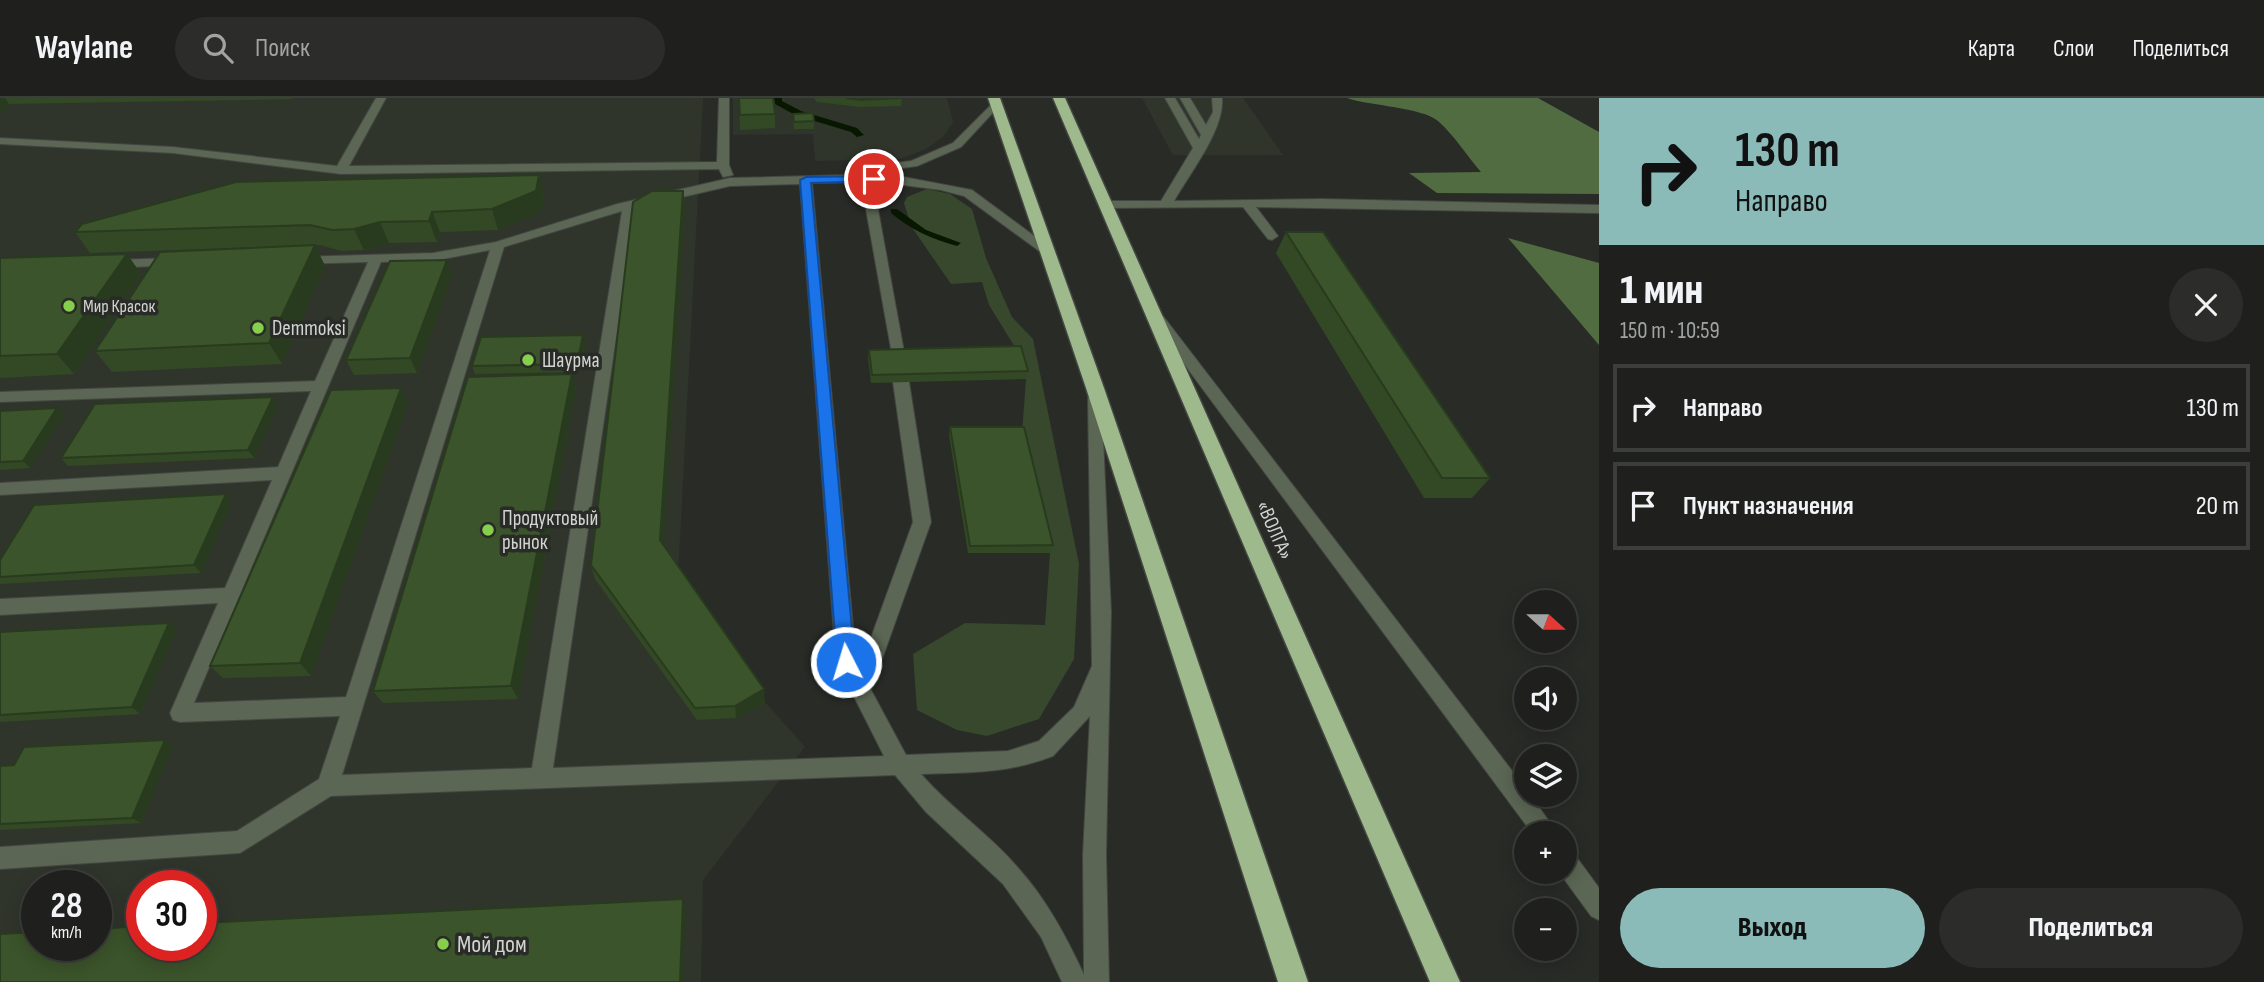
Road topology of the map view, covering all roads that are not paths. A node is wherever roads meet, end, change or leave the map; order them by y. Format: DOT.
graph roads {
  1 [pos="381,98"];
  2 [pos="724,98"];
  3 [pos="1059,98"];
  4 [pos="1170,98"];
  5 [pos="1185,98"];
  6 [pos="1217,98"];
  7 [pos="995,100"];
  8 [pos="1207,135"];
  9 [pos="0,141"];
  10 [pos="1199,148"];
  11 [pos="341,170"];
  12 [pos="726,173"];
  13 [pos="874,179"];
  14 [pos="806,180"];
  15 [pos="1246,204"];
  16 [pos="629,205"];
  17 [pos="1106,205"];
  18 [pos="1165,205"];
  19 [pos="1599,209"];
  20 [pos="1272,236"];
  21 [pos="498,244"];
  22 [pos="1047,250"];
  23 [pos="376,258"];
  24 [pos="292,260"];
  25 [pos="195,262"];
  26 [pos="97,264"];
  27 [pos="1150,308"];
  28 [pos="898,357"];
  29 [pos="901,382"];
  30 [pos="321,386"];
  31 [pos="1095,388"];
  32 [pos="0,397"];
  33 [pos="283,474"];
  34 [pos="0,489"];
  35 [pos="230,595"];
  36 [pos="0,607"];
  37 [pos="1101,667"];
  38 [pos="861,691"];
  39 [pos="353,706"];
  40 [pos="900,765"];
  41 [pos="541,779"];
  42 [pos="328,786"];
  43 [pos="1537,821"];
  44 [pos="0,858"];
  45 [pos="1577,877"];
  46 [pos="1599,908"];
  47 [pos="1075,982"];
  48 [pos="1097,982"];
  49 [pos="1293,982"];
  50 [pos="1445,982"];
  1 -- 11 [label="street"];
  2 -- 12 [label="street"];
  3 -- 17 [label="highway, «ВОЛГА»"];
  4 -- 10 [label="street"];
  5 -- 8 [label="street"];
  6 -- 8 [label="street"];
  7 -- 12 [label="street"];
  7 -- 22 [label="highway"];
  8 -- 10 [label="street"];
  9 -- 11 [label="street"];
  10 -- 18 [label="street"];
  11 -- 12 [label="street"];
  12 -- 14 [label="street"];
  12 -- 16 [label="street"];
  13 -- 14 [label="street"];
  13 -- 22 [label="street"];
  13 -- 28 [label="street"];
  14 -- 38 [label="street"];
  15 -- 18 [label="street"];
  15 -- 19 [label="street"];
  15 -- 20 [label="street"];
  16 -- 21 [label="street"];
  16 -- 41 [label="street"];
  17 -- 18 [label="street"];
  17 -- 27 [label="highway, «ВОЛГА»"];
  21 -- 23 [label="street"];
  21 -- 39 [label="street"];
  22 -- 31 [label="highway"];
  23 -- 24 [label="street"];
  23 -- 30 [label="street"];
  25 -- 26 [label="street"];
  27 -- 43 [label="street"];
  27 -- 50 [label="highway, «ВОЛГА»"];
  29 -- 38 [label="street"];
  30 -- 32 [label="street"];
  30 -- 33 [label="street"];
  31 -- 37 [label="street"];
  31 -- 49 [label="highway"];
  33 -- 34 [label="street"];
  33 -- 35 [label="street"];
  35 -- 36 [label="street"];
  35 -- 39 [label="street"];
  37 -- 40 [label="street"];
  37 -- 48 [label="street"];
  38 -- 40 [label="street"];
  39 -- 42 [label="street"];
  40 -- 41 [label="street"];
  40 -- 47 [label="street"];
  41 -- 42 [label="street"];
  42 -- 44 [label="street"];
  45 -- 46 [label="street"];
}
